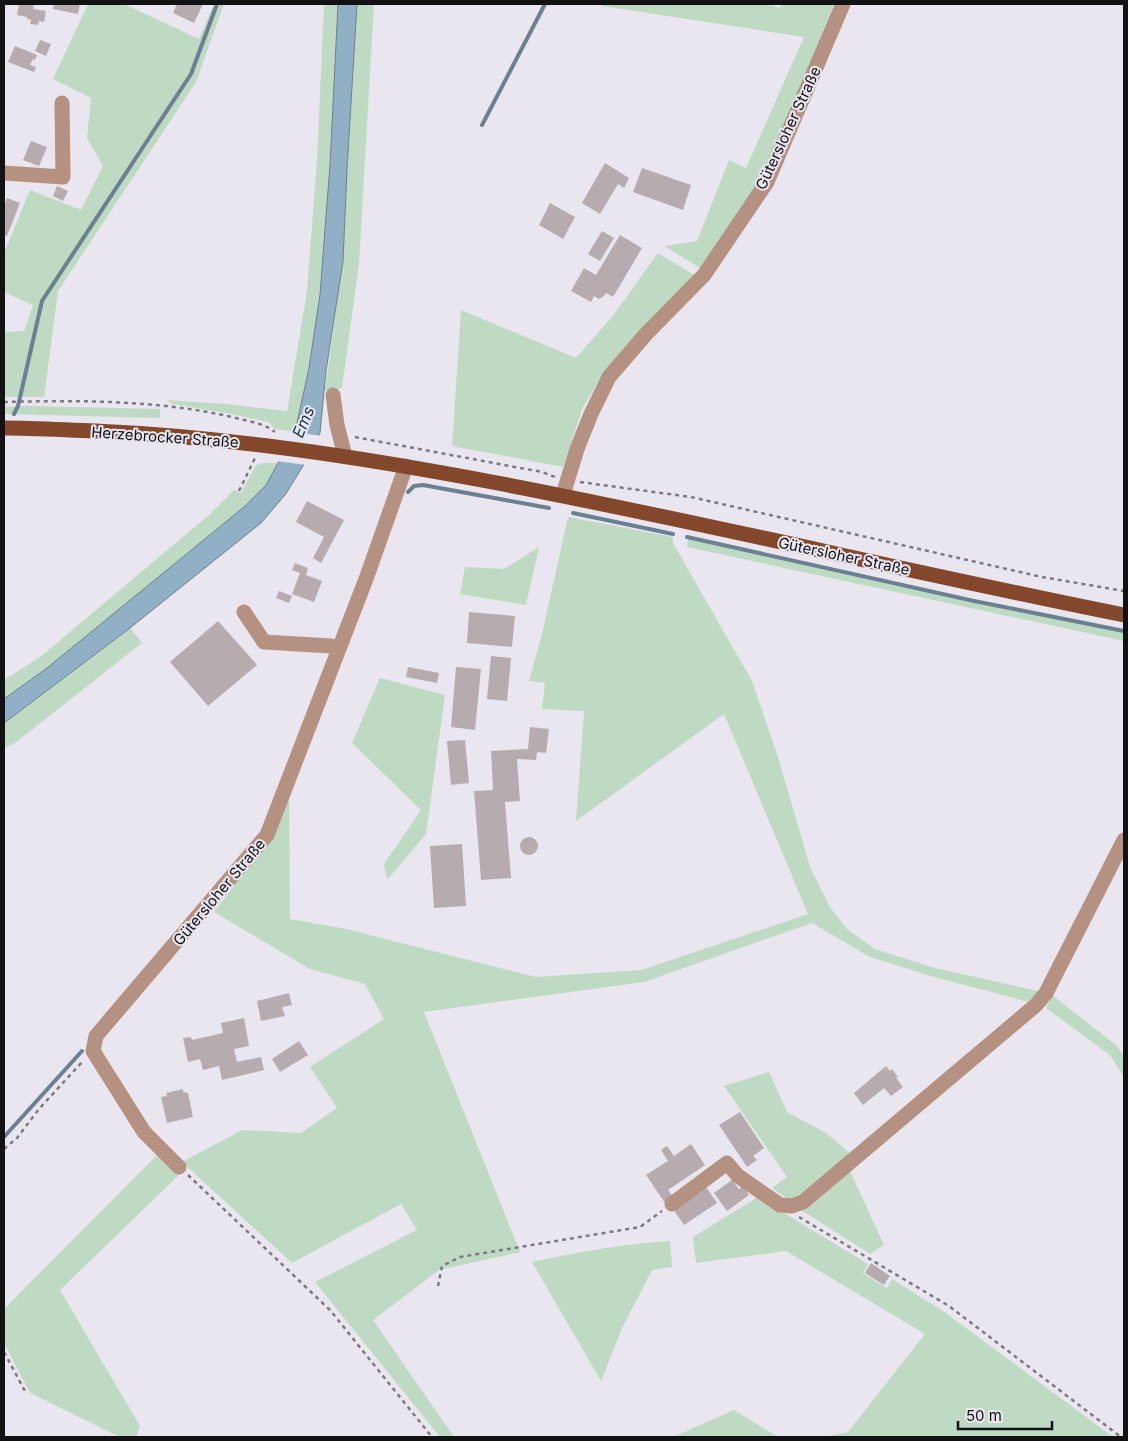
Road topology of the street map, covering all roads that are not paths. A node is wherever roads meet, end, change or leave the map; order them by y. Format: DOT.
graph roads {
  1 [pos="843,4"];
  2 [pos="62,103"];
  3 [pos="4,173"];
  4 [pos="333,395"];
  5 [pos="4,428"];
  6 [pos="326,453"];
  7 [pos="345,456"];
  8 [pos="406,466"];
  9 [pos="563,495"];
  10 [pos="244,612"];
  11 [pos="1124,615"];
  12 [pos="338,649"];
  13 [pos="1124,840"];
  14 [pos="179,1167"];
  15 [pos="672,1204"];
  1 -- 9 [label="street, Gütersloher Straße"];
  2 -- 3 [label="street"];
  4 -- 7 [label="street"];
  5 -- 6 [label="main road, Herzebrocker Straße"];
  6 -- 7 [label="main road, Gütersloher Straße"];
  7 -- 8 [label="main road, Gütersloher Straße"];
  8 -- 9 [label="main road, Gütersloher Straße"];
  8 -- 12 [label="street, Gütersloher Straße"];
  9 -- 11 [label="main road, Gütersloher Straße"];
  10 -- 12 [label="street"];
  12 -- 14 [label="street, Gütersloher Straße"];
  13 -- 15 [label="street"];
}
